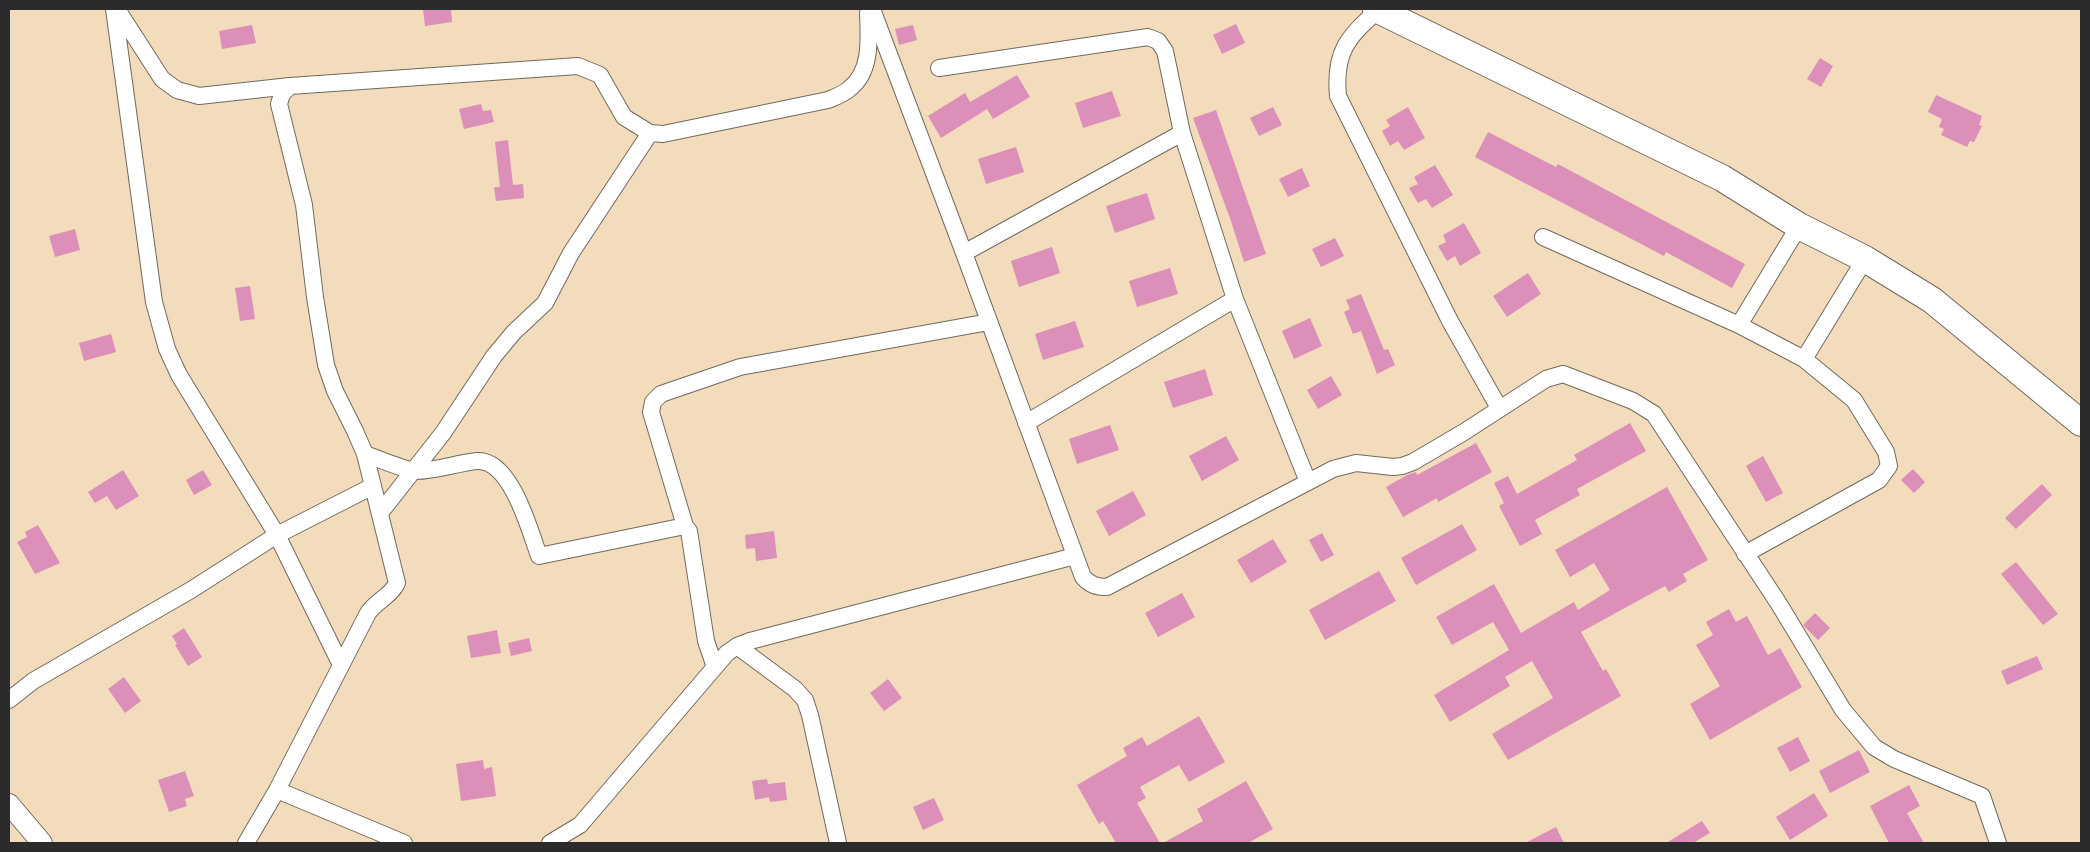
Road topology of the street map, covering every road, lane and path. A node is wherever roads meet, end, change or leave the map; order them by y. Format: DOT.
graph roads {
  1 [pos="116,9"];
  2 [pos="870,9"];
  3 [pos="1377,9"];
  4 [pos="939,68"];
  5 [pos="290,86"];
  6 [pos="650,133"];
  7 [pos="1182,133"];
  8 [pos="1799,226"];
  9 [pos="1543,237"];
  10 [pos="964,253"];
  11 [pos="1865,259"];
  12 [pos="1235,299"];
  13 [pos="988,322"];
  14 [pos="1739,325"];
  15 [pos="1804,359"];
  16 [pos="1499,408"];
  17 [pos="1026,423"];
  18 [pos="2081,423"];
  19 [pos="365,454"];
  20 [pos="415,471"];
  21 [pos="1308,482"];
  22 [pos="373,486"];
  23 [pos="380,513"];
  24 [pos="685,526"];
  25 [pos="277,535"];
  26 [pos="1745,554"];
  27 [pos="1076,556"];
  28 [pos="737,646"];
  29 [pos="341,666"];
  30 [pos="715,667"];
  31 [pos="9,700"];
  32 [pos="278,790"];
  33 [pos="9,804"];
  34 [pos="42,843"];
  35 [pos="246,843"];
  36 [pos="404,843"];
  37 [pos="550,843"];
  38 [pos="838,843"];
  39 [pos="1998,843"];
  1 -- 5 [label="street"];
  1 -- 25 [label="street"];
  2 -- 6 [label="street"];
  2 -- 10 [label="street"];
  3 -- 8 [label="main road"];
  3 -- 16 [label="street"];
  4 -- 7 [label="street"];
  5 -- 6 [label="street"];
  5 -- 19 [label="street"];
  6 -- 20 [label="street"];
  7 -- 10 [label="street"];
  7 -- 12 [label="street"];
  8 -- 11 [label="main road"];
  8 -- 14 [label="street"];
  9 -- 14 [label="street"];
  10 -- 13 [label="street"];
  11 -- 15 [label="street"];
  11 -- 18 [label="main road"];
  12 -- 17 [label="street"];
  12 -- 21 [label="street"];
  13 -- 17 [label="street"];
  13 -- 24 [label="street"];
  14 -- 15 [label="street"];
  15 -- 26 [label="street"];
  16 -- 21 [label="street"];
  16 -- 26 [label="street"];
  17 -- 27 [label="street"];
  19 -- 20 [label="street"];
  19 -- 22 [label="street"];
  20 -- 23 [label="street"];
  20 -- 24 [label="street"];
  21 -- 27 [label="street"];
  22 -- 23 [label="street"];
  22 -- 25 [label="street"];
  23 -- 29 [label="street"];
  24 -- 30 [label="street"];
  25 -- 29 [label="street"];
  25 -- 31 [label="street"];
  26 -- 39 [label="street"];
  27 -- 28 [label="street"];
  28 -- 30 [label="street"];
  28 -- 38 [label="street"];
  29 -- 32 [label="street"];
  30 -- 37 [label="street"];
  32 -- 35 [label="street"];
  32 -- 36 [label="street"];
  33 -- 34 [label="street"];
}
